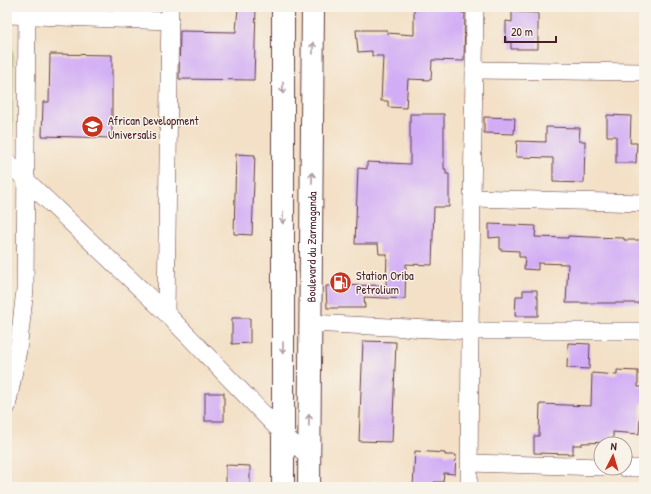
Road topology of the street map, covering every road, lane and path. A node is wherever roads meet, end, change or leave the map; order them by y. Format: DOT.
graph roads {
  1 [pos="283,7"];
  2 [pos="313,7"];
  3 [pos="474,7"];
  4 [pos="27,12"];
  5 [pos="170,14"];
  6 [pos="7,15"];
  7 [pos="474,70"];
  8 [pos="644,72"];
  9 [pos="7,162"];
  10 [pos="27,181"];
  11 [pos="472,198"];
  12 [pos="644,203"];
  13 [pos="166,313"];
  14 [pos="310,323"];
  15 [pos="470,331"];
  16 [pos="644,331"];
  17 [pos="7,407"];
  18 [pos="283,434"];
  19 [pos="309,457"];
  20 [pos="470,462"];
  21 [pos="593,467"];
  22 [pos="633,468"];
  23 [pos="644,468"];
  24 [pos="283,487"];
  25 [pos="309,487"];
  26 [pos="469,487"];
  1 -- 18 [label="main road, one-way"];
  14 -- 2 [label="main road, Boulevard du Zarmaganda, one-way"];
  3 -- 7 [label="street"];
  4 -- 5 [label="street"];
  4 -- 6 [label="street"];
  4 -- 10 [label="street"];
  5 -- 13 [label="street"];
  7 -- 8 [label="street"];
  7 -- 11 [label="street"];
  9 -- 10 [label="street"];
  10 -- 13 [label="street"];
  10 -- 17 [label="street"];
  11 -- 12 [label="street"];
  11 -- 15 [label="street"];
  13 -- 18 [label="street"];
  14 -- 15 [label="street"];
  19 -- 14 [label="main road, Boulevard du Zarmaganda, one-way"];
  15 -- 16 [label="street"];
  15 -- 20 [label="street"];
  18 -- 19 [label="street"];
  18 -- 24 [label="main road"];
  19 -- 25 [label="main road, Boulevard du Zarmaganda"];
  20 -- 21 [label="street"];
  20 -- 26 [label="street"];
  22 -- 23 [label="street"];
}
